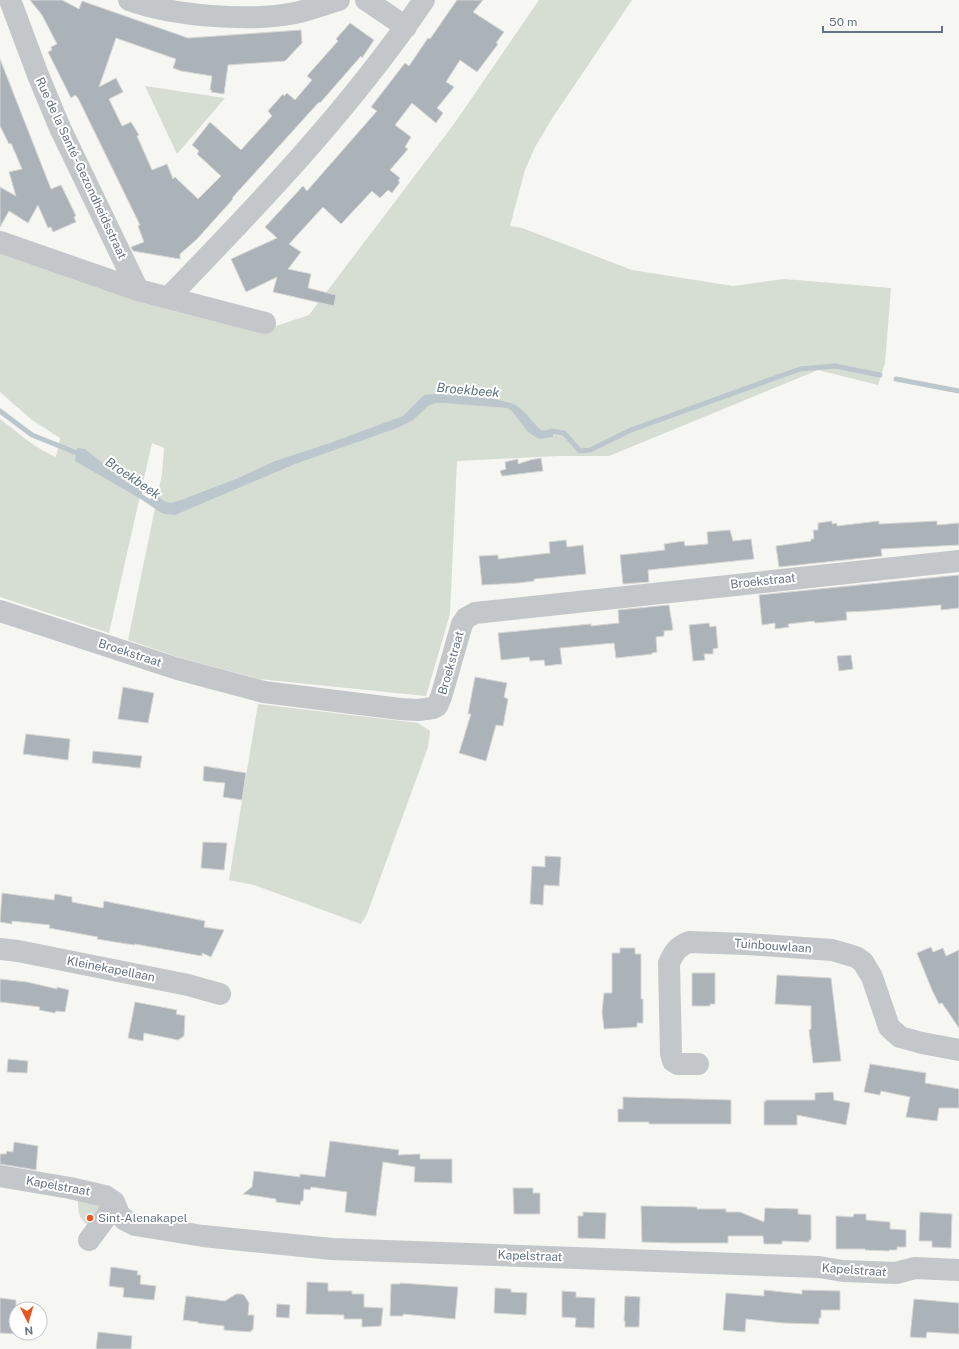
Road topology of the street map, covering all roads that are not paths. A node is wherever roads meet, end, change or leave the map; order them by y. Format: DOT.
graph roads {
  1 [pos="10,0"];
  2 [pos="129,0"];
  3 [pos="340,0"];
  4 [pos="366,0"];
  5 [pos="424,0"];
  6 [pos="406,27"];
  7 [pos="0,242"];
  8 [pos="138,290"];
  9 [pos="168,298"];
  10 [pos="265,323"];
  11 [pos="959,560"];
  12 [pos="0,611"];
  13 [pos="0,949"];
  14 [pos="220,994"];
  15 [pos="959,1050"];
  16 [pos="698,1064"];
  17 [pos="0,1176"];
  18 [pos="114,1202"];
  19 [pos="89,1240"];
  20 [pos="959,1270"];
  1 -- 8 [label="street, Rue de la Santé - Gezondheidsstraat"];
  2 -- 3 [label="street"];
  4 -- 6 [label="street"];
  5 -- 6 [label="street"];
  6 -- 9 [label="street"];
  7 -- 8 [label="street"];
  8 -- 9 [label="street"];
  9 -- 10 [label="street"];
  11 -- 12 [label="street, Broekstraat"];
  13 -- 14 [label="street, Kleinekapellaan"];
  15 -- 16 [label="street, Tuinbouwlaan"];
  17 -- 18 [label="street, Kapelstraat"];
  18 -- 19 [label="street"];
  18 -- 20 [label="street, Kapelstraat"];
}
